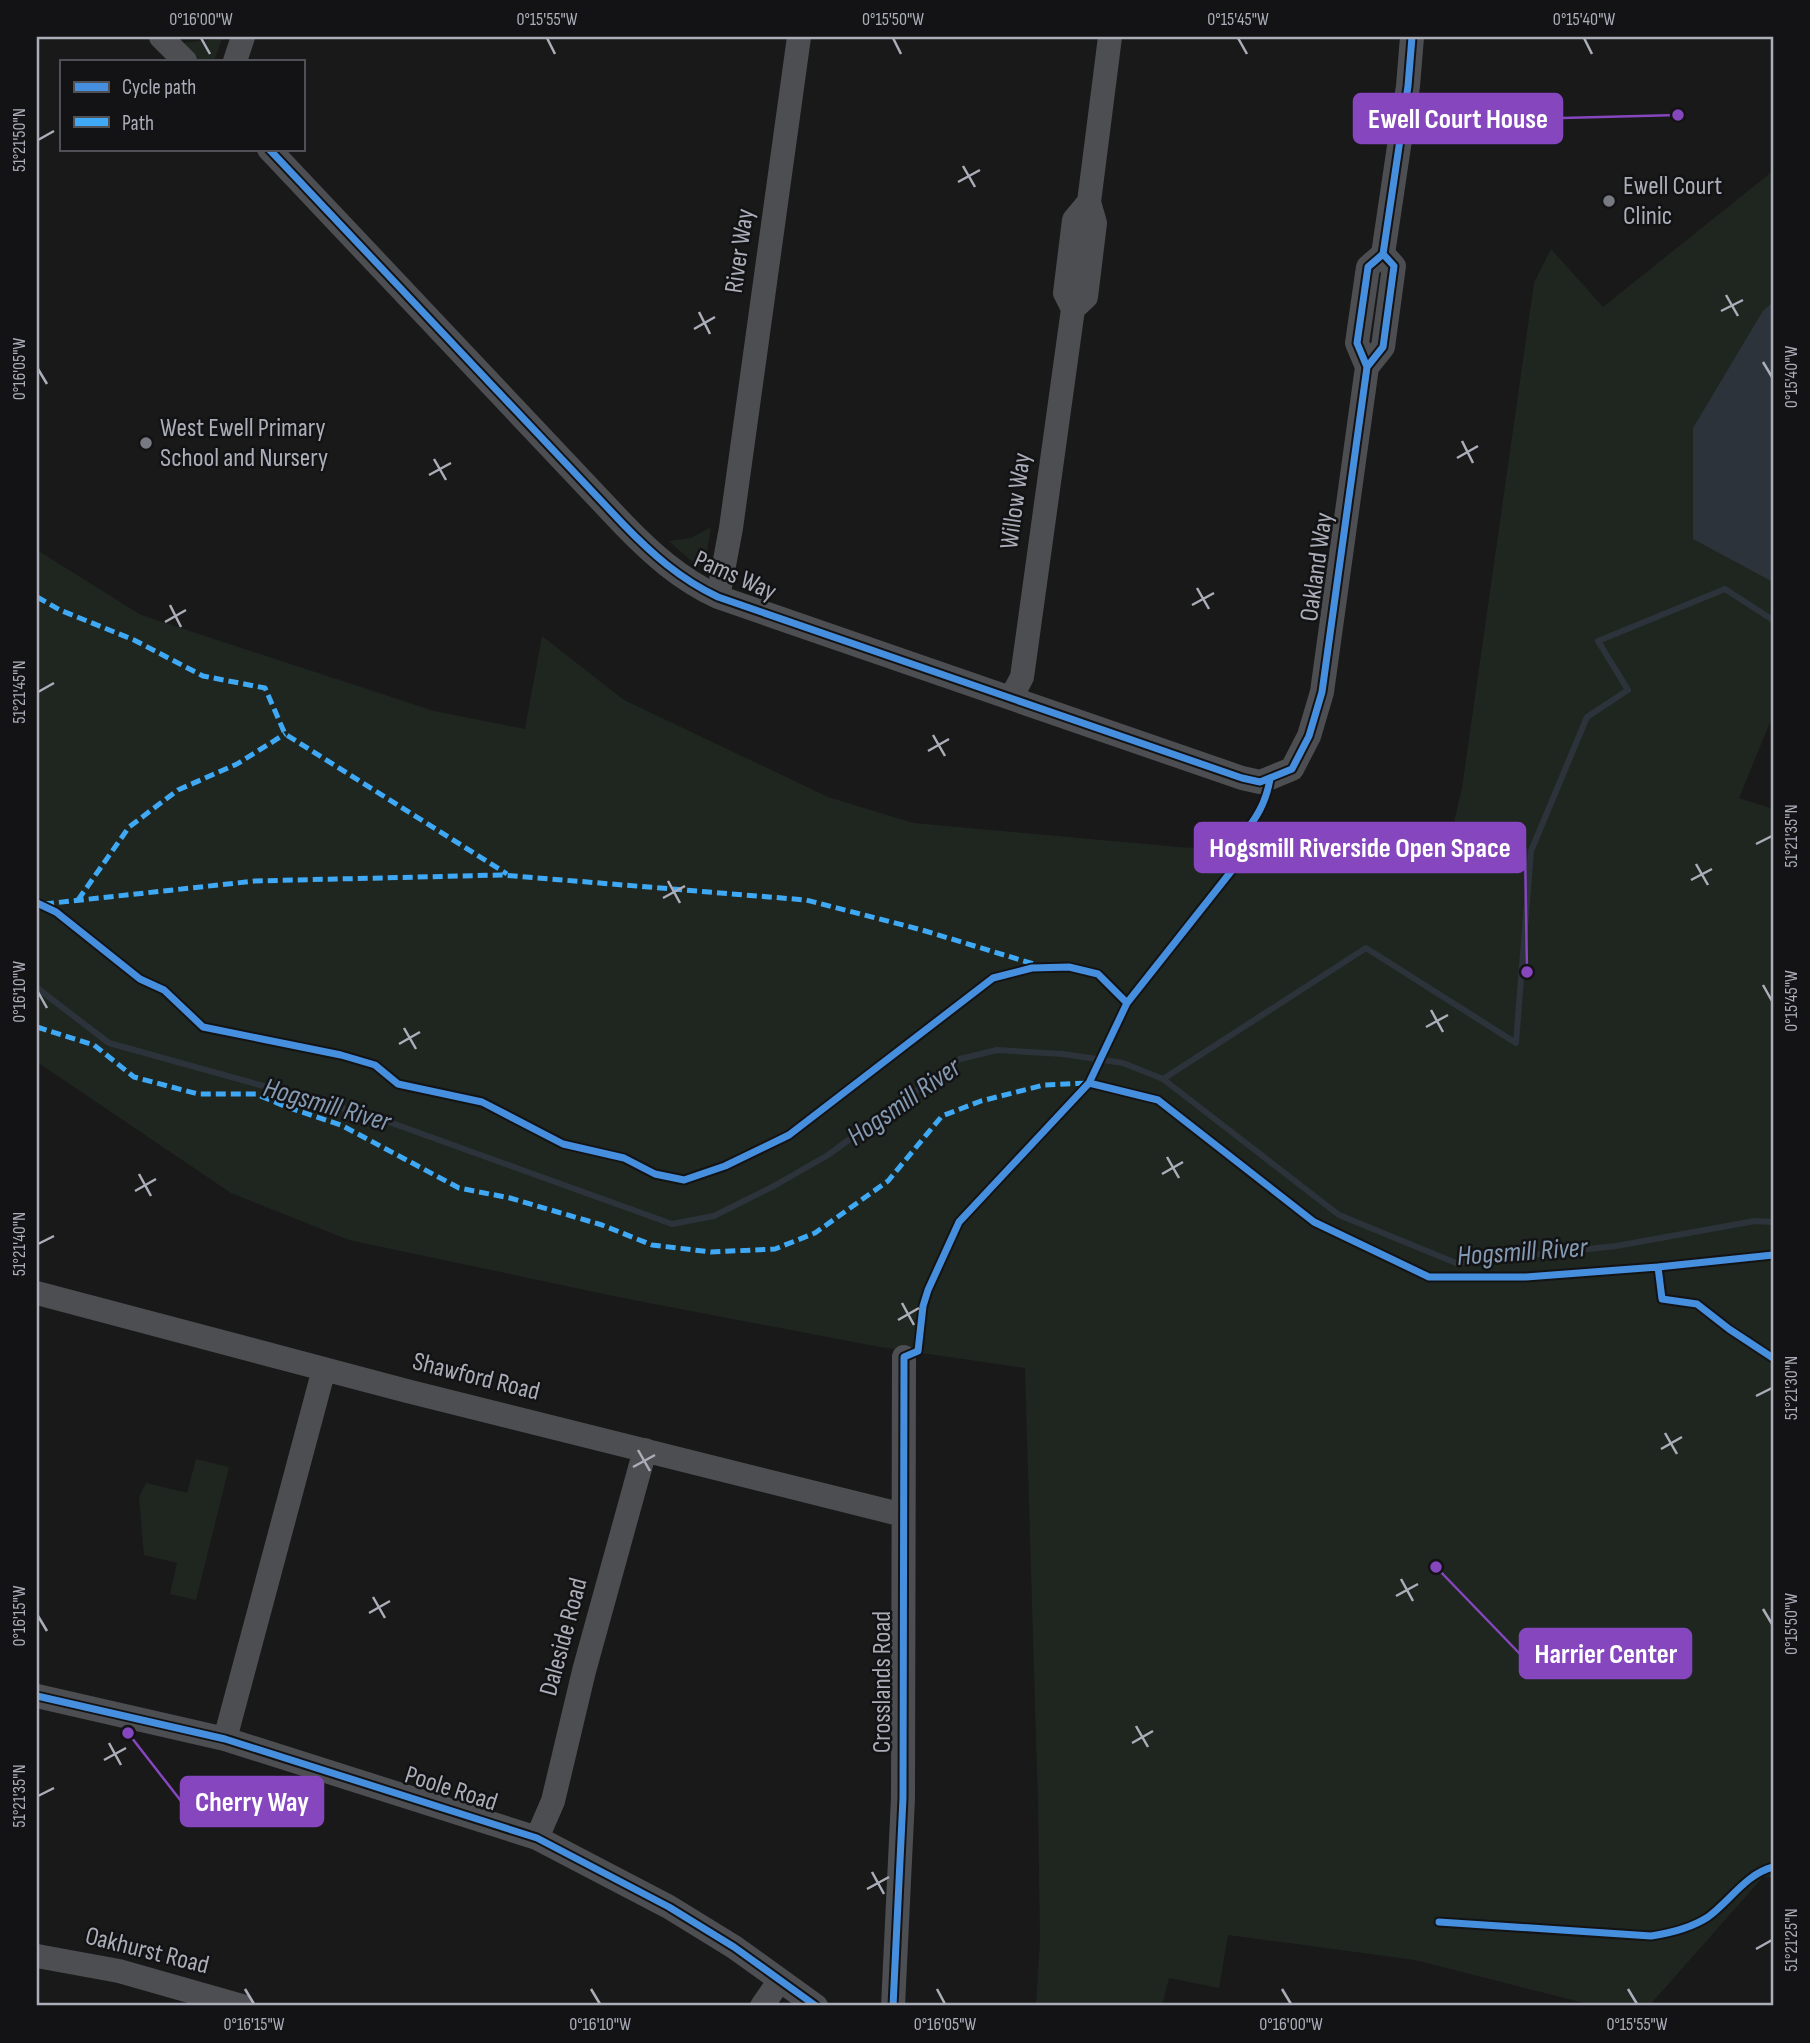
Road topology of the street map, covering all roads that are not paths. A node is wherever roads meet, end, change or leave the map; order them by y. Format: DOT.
graph roads {
  1 [pos="161,37"];
  2 [pos="243,37"];
  3 [pos="800,37"];
  4 [pos="1110,37"];
  5 [pos="1412,37"];
  6 [pos="184,60"];
  7 [pos="234,60"];
  8 [pos="270,150"];
  9 [pos="718,597"];
  10 [pos="1011,698"];
  11 [pos="1292,769"];
  12 [pos="37,1293"];
  13 [pos="904,1357"];
  14 [pos="324,1369"];
  15 [pos="645,1450"];
  16 [pos="903,1515"];
  17 [pos="37,1696"];
  18 [pos="225,1739"];
  19 [pos="537,1838"];
  20 [pos="37,1956"];
  21 [pos="780,1980"];
  22 [pos="242,2006"];
  23 [pos="762,2006"];
  24 [pos="816,2006"];
  25 [pos="893,2006"];
  1 -- 6 [label="street"];
  2 -- 7 [label="street"];
  3 -- 9 [label="street, River Way"];
  4 -- 10 [label="street, Willow Way"];
  5 -- 11 [label="street, Oakland Way"];
  8 -- 9 [label="street, Pams Way"];
  9 -- 10 [label="street, Pams Way"];
  10 -- 11 [label="street, Pams Way"];
  12 -- 14 [label="street, Shawford Road"];
  13 -- 16 [label="street, Crosslands Road"];
  14 -- 15 [label="street, Shawford Road"];
  14 -- 18 [label="street"];
  15 -- 16 [label="street, Shawford Road"];
  15 -- 19 [label="street, Daleside Road"];
  16 -- 25 [label="street, Crosslands Road"];
  17 -- 18 [label="street, Poole Road"];
  18 -- 19 [label="street, Poole Road"];
  19 -- 21 [label="street, Poole Road"];
  20 -- 22 [label="street, Oakhurst Road"];
  21 -- 23 [label="street"];
  21 -- 24 [label="street, Poole Road"];
}
